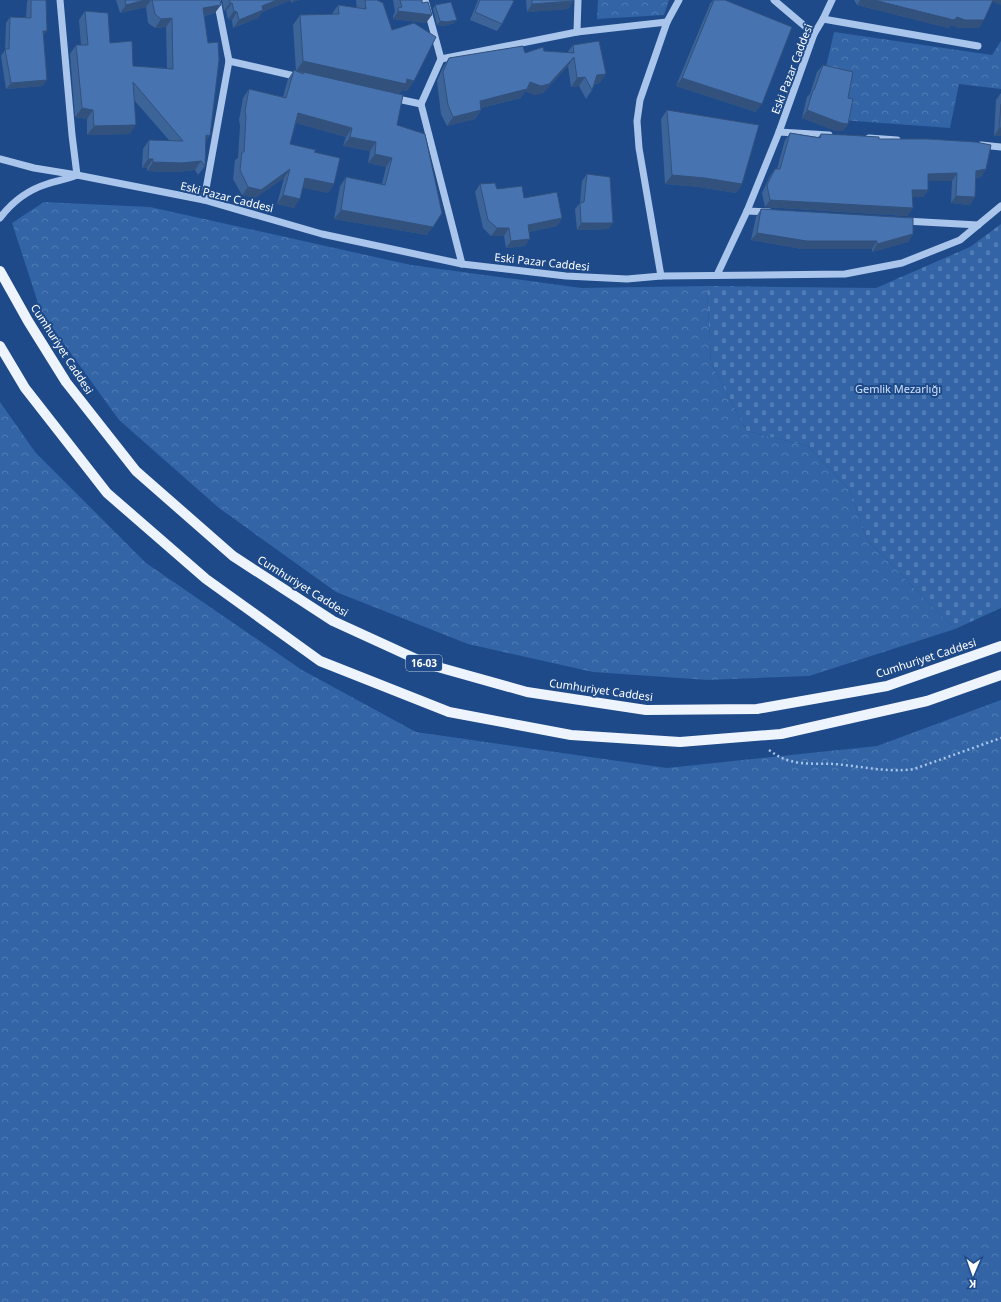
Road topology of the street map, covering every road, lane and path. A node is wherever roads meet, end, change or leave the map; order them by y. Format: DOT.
graph roads {
  1 [pos="60,0"];
  2 [pos="217,0"];
  3 [pos="425,0"];
  4 [pos="578,0"];
  5 [pos="679,0"];
  6 [pos="774,0"];
  7 [pos="832,0"];
  8 [pos="823,19"];
  9 [pos="667,22"];
  10 [pos="577,32"];
  11 [pos="814,34"];
  12 [pos="978,46"];
  13 [pos="441,59"];
  14 [pos="229,61"];
  15 [pos="306,78"];
  16 [pos="382,96"];
  17 [pos="421,104"];
  18 [pos="779,132"];
  19 [pos="835,136"];
  20 [pos="858,137"];
  21 [pos="906,140"];
  22 [pos="977,145"];
  23 [pos="1001,147"];
  24 [pos="0,159"];
  25 [pos="78,175"];
  26 [pos="204,200"];
  27 [pos="1001,205"];
  28 [pos="747,211"];
  29 [pos="779,213"];
  30 [pos="0,218"];
  31 [pos="899,220"];
  32 [pos="978,225"];
  33 [pos="462,264"];
  34 [pos="0,271"];
  35 [pos="717,275"];
  36 [pos="661,276"];
  37 [pos="0,346"];
  38 [pos="1001,646"];
  39 [pos="1001,675"];
  40 [pos="752,737"];
  41 [pos="1001,738"];
  1 -- 25 [label="street"];
  2 -- 14 [label="street"];
  3 -- 13 [label="street"];
  4 -- 10 [label="street"];
  5 -- 9 [label="street"];
  6 -- 11 [label="street"];
  7 -- 8 [label="street, Eski Pazar Caddesi"];
  8 -- 11 [label="street, Eski Pazar Caddesi"];
  8 -- 12 [label="street"];
  9 -- 10 [label="street"];
  9 -- 36 [label="street"];
  10 -- 13 [label="street"];
  11 -- 18 [label="street, Eski Pazar Caddesi"];
  13 -- 17 [label="street"];
  14 -- 15 [label="street"];
  14 -- 26 [label="street"];
  16 -- 17 [label="street"];
  17 -- 33 [label="street"];
  18 -- 19 [label="street"];
  18 -- 28 [label="street, Eski Pazar Caddesi"];
  20 -- 21 [label="street"];
  22 -- 23 [label="street"];
  24 -- 25 [label="street, Eski Pazar Caddesi"];
  25 -- 26 [label="street, Eski Pazar Caddesi"];
  25 -- 30 [label="street"];
  26 -- 33 [label="street, Eski Pazar Caddesi"];
  27 -- 32 [label="street"];
  28 -- 29 [label="street"];
  28 -- 35 [label="street, Eski Pazar Caddesi"];
  31 -- 32 [label="street"];
  32 -- 35 [label="street"];
  33 -- 36 [label="street, Eski Pazar Caddesi"];
  34 -- 38 [label="main road, Cumhuriyet Caddesi / 16-03"];
  35 -- 36 [label="street, Eski Pazar Caddesi"];
  37 -- 40 [label="main road"];
  39 -- 40 [label="main road"];
  40 -- 41 [label="path"];
}
